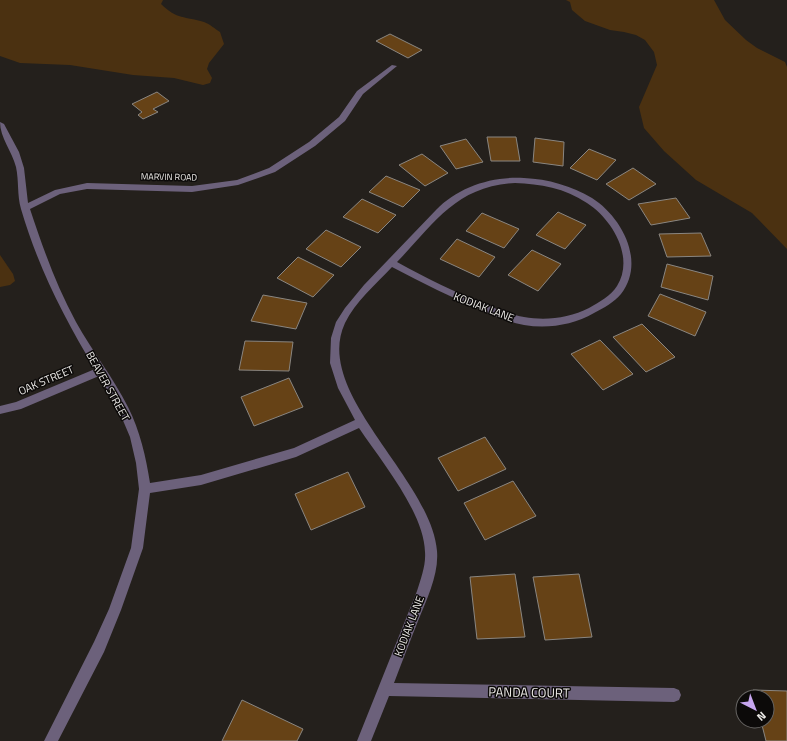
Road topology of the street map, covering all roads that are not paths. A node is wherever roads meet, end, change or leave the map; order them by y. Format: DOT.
graph roads {
  1 [pos="394,66"];
  2 [pos="0,124"];
  3 [pos="25,208"];
  4 [pos="391,263"];
  5 [pos="101,371"];
  6 [pos="0,410"];
  7 [pos="361,422"];
  8 [pos="145,489"];
  9 [pos="385,689"];
  10 [pos="674,695"];
  11 [pos="51,741"];
  12 [pos="364,741"];
  1 -- 3 [label="street, MARVIN ROAD"];
  2 -- 3 [label="street, BEAVER STREET"];
  3 -- 5 [label="street, BEAVER STREET"];
  4 -- 4 [label="street, KODIAK LANE"];
  4 -- 7 [label="street, KODIAK LANE"];
  5 -- 6 [label="street, OAK STREET"];
  5 -- 8 [label="street, BEAVER STREET"];
  7 -- 8 [label="street"];
  7 -- 9 [label="street, KODIAK LANE"];
  8 -- 11 [label="street, BEAVER STREET"];
  9 -- 10 [label="street, PANDA COURT"];
  9 -- 12 [label="street, KODIAK LANE"];
}
